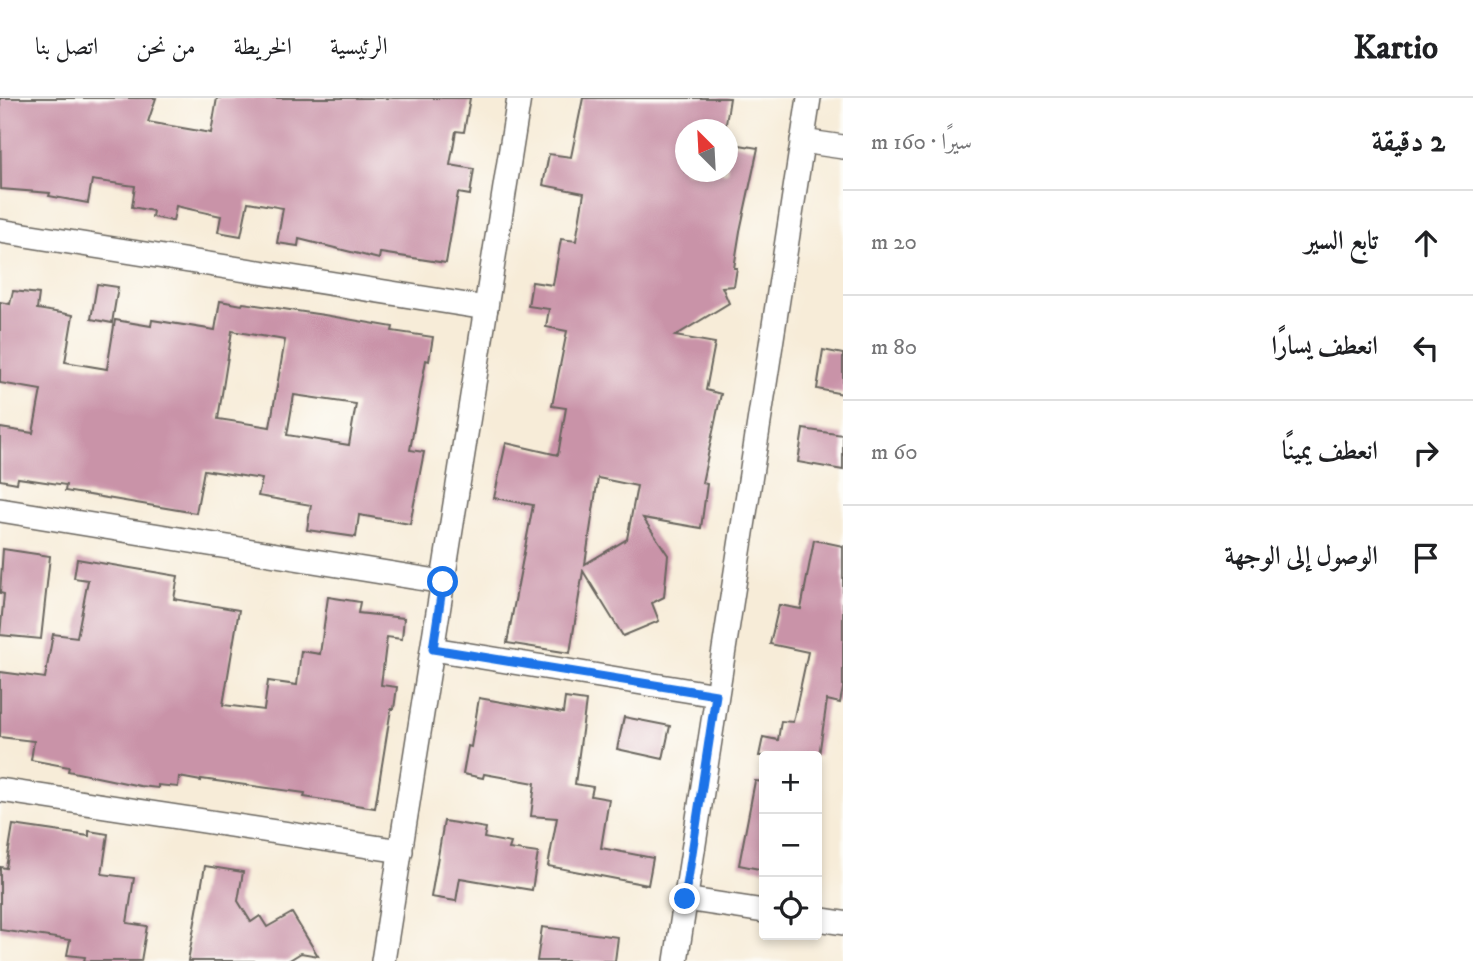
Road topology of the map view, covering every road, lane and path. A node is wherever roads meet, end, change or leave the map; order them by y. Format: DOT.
graph roads {
  1 [pos="519,98"];
  2 [pos="809,98"];
  3 [pos="802,141"];
  4 [pos="843,148"];
  5 [pos="0,231"];
  6 [pos="486,308"];
  7 [pos="0,510"];
  8 [pos="443,582"];
  9 [pos="433,649"];
  10 [pos="716,695"];
  11 [pos="0,790"];
  12 [pos="401,851"];
  13 [pos="685,899"];
  14 [pos="759,910"];
  15 [pos="822,920"];
  16 [pos="843,923"];
  17 [pos="383,961"];
  18 [pos="676,961"];
  1 -- 6 [label="street"];
  2 -- 3 [label="street"];
  3 -- 4 [label="street"];
  3 -- 10 [label="street"];
  5 -- 6 [label="street"];
  6 -- 8 [label="street"];
  7 -- 8 [label="street"];
  8 -- 9 [label="street"];
  9 -- 10 [label="street"];
  9 -- 12 [label="street"];
  10 -- 13 [label="street"];
  11 -- 12 [label="street"];
  12 -- 17 [label="street"];
  13 -- 14 [label="street"];
  13 -- 18 [label="street"];
  15 -- 16 [label="street"];
}
